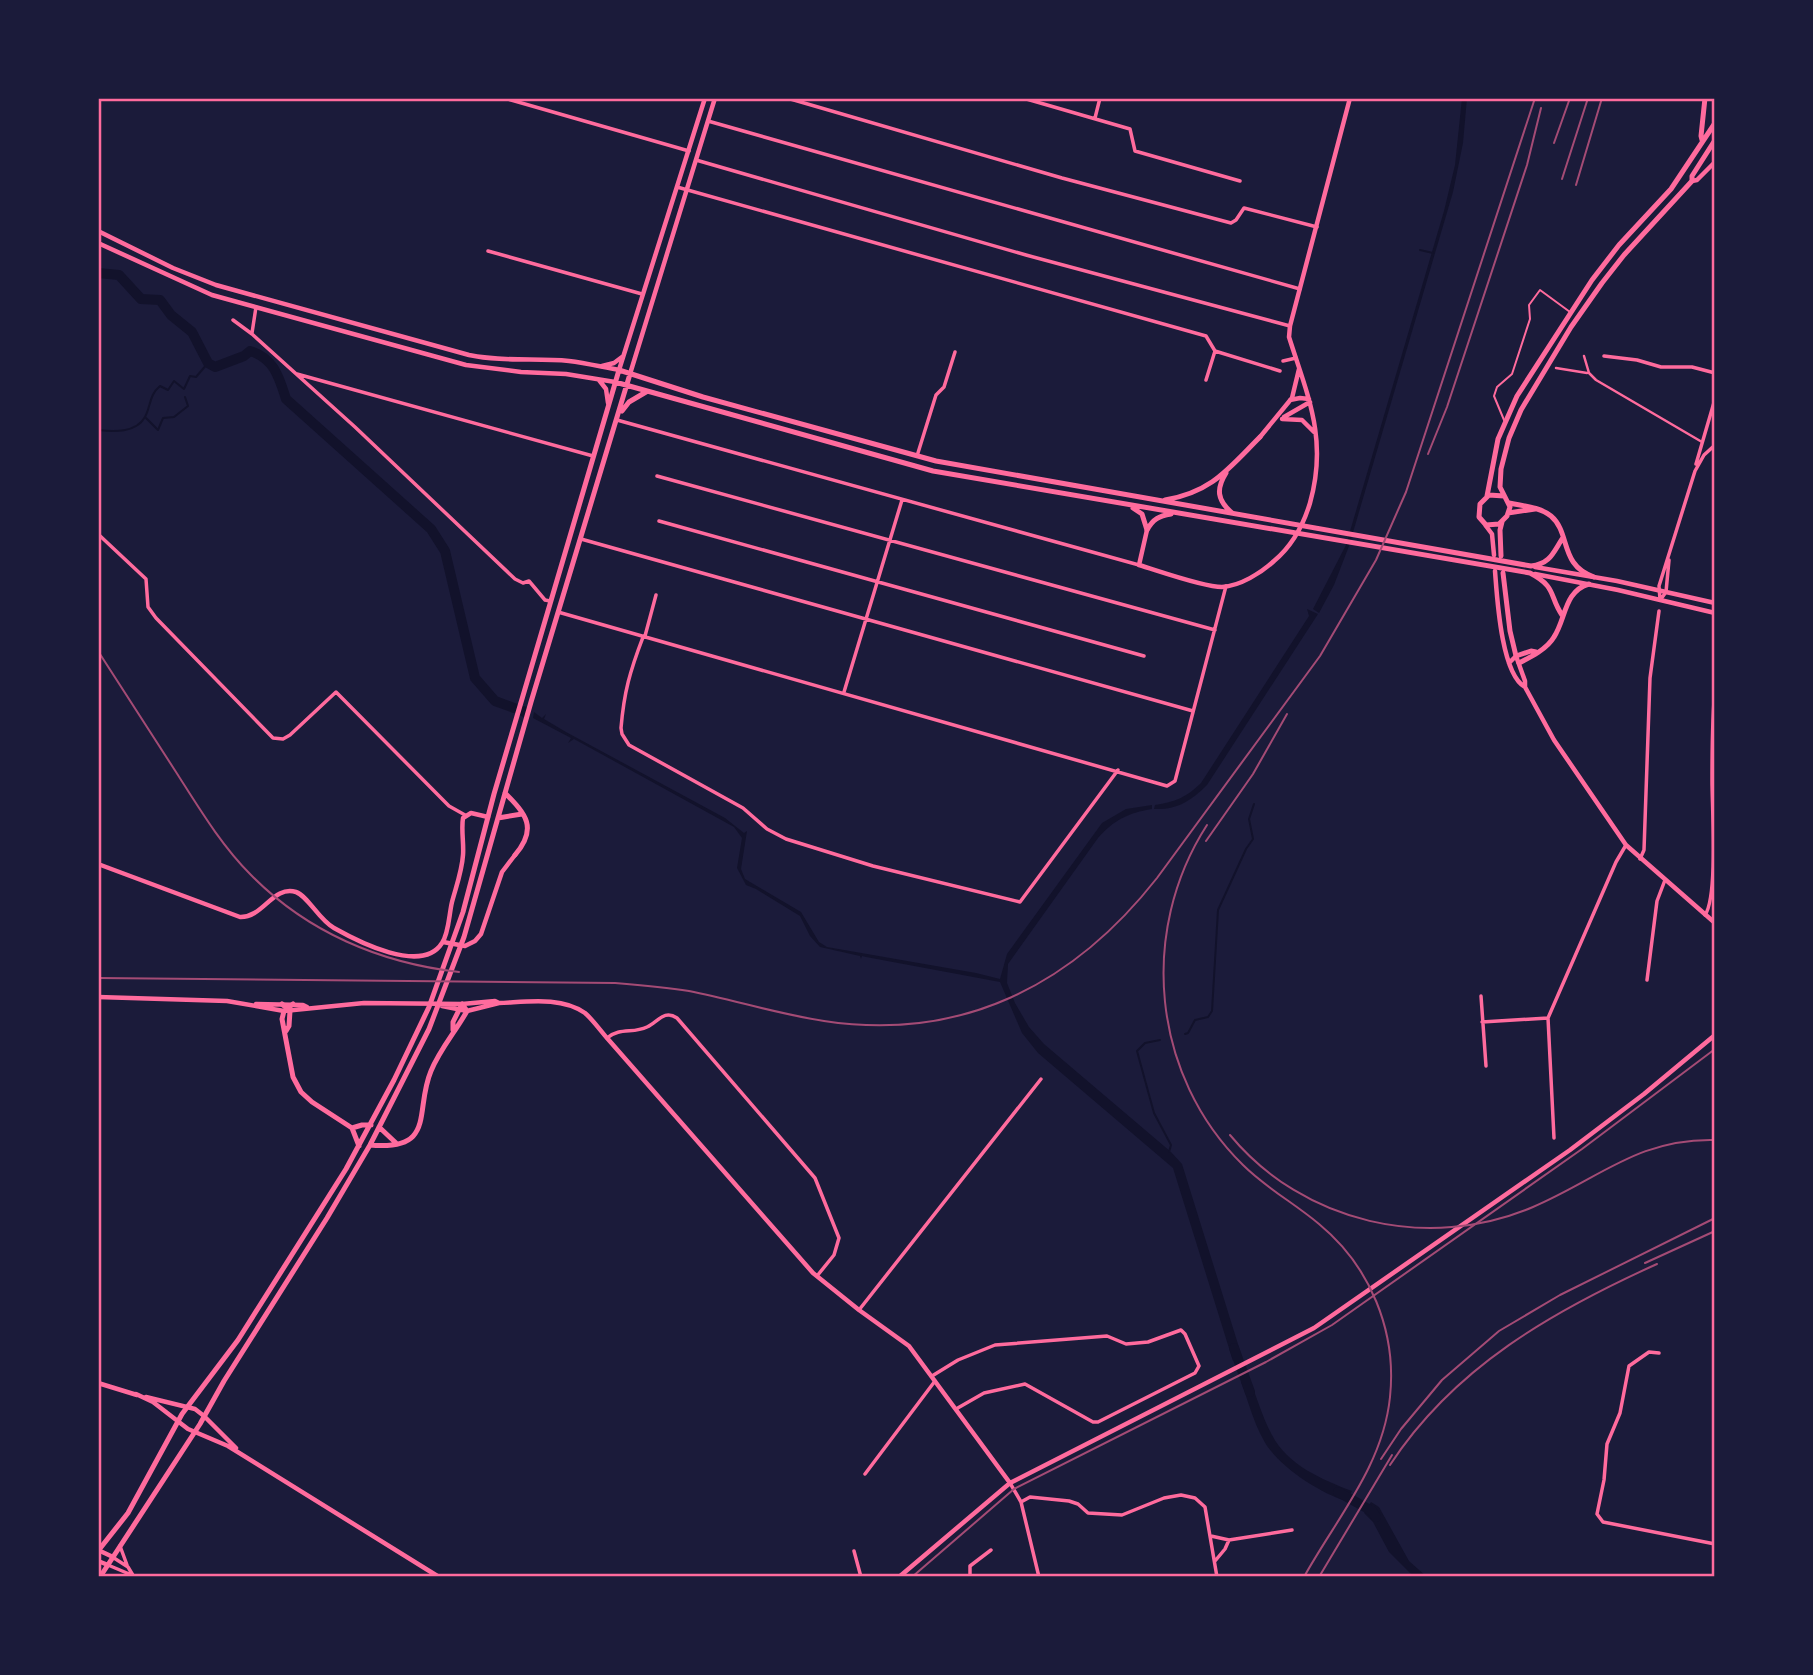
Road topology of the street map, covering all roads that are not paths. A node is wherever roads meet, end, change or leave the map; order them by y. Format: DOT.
graph roads {
  1 [pos="504,98"];
  2 [pos="705,98"];
  3 [pos="715,98"];
  4 [pos="788,98"];
  5 [pos="1023,98"];
  6 [pos="1100,98"];
  7 [pos="1350,98"];
  8 [pos="1704,98"];
  9 [pos="1094,118"];
  10 [pos="708,121"];
  11 [pos="1715,123"];
  12 [pos="1702,140"];
  13 [pos="1715,140"];
  14 [pos="689,151"];
  15 [pos="696,160"];
  16 [pos="1715,162"];
  17 [pos="1240,181"];
  18 [pos="1692,181"];
  19 [pos="677,187"];
  20 [pos="686,190"];
  21 [pos="1317,227"];
  22 [pos="98,231"];
  23 [pos="98,243"];
  24 [pos="488,251"];
  25 [pos="1300,289"];
  26 [pos="642,294"];
  27 [pos="256,307"];
  28 [pos="1570,312"];
  29 [pos="233,320"];
  30 [pos="1290,326"];
  31 [pos="1572,327"];
  32 [pos="251,334"];
  33 [pos="1214,351"];
  34 [pos="955,352"];
  35 [pos="624,353"];
  36 [pos="1584,356"];
  37 [pos="1604,356"];
  38 [pos="1296,358"];
  39 [pos="1283,361"];
  40 [pos="601,367"];
  41 [pos="1299,368"];
  42 [pos="1556,368"];
  43 [pos="619,370"];
  44 [pos="1280,371"];
  45 [pos="1589,373"];
  46 [pos="1715,373"];
  47 [pos="295,374"];
  48 [pos="631,374"];
  49 [pos="598,379"];
  50 [pos="1206,380"];
  51 [pos="615,382"];
  52 [pos="627,386"];
  53 [pos="646,392"];
  54 [pos="1715,399"];
  55 [pos="1290,400"];
  56 [pos="1310,400"];
  57 [pos="608,405"];
  58 [pos="1282,419"];
  59 [pos="617,420"];
  60 [pos="1275,421"];
  61 [pos="1504,421"];
  62 [pos="1316,435"];
  63 [pos="1260,438"];
  64 [pos="1702,442"];
  65 [pos="1715,445"];
  66 [pos="595,456"];
  67 [pos="917,456"];
  68 [pos="1228,471"];
  69 [pos="1695,471"];
  70 [pos="657,476"];
  71 [pos="1487,496"];
  72 [pos="1504,496"];
  73 [pos="902,500"];
  74 [pos="1162,500"];
  75 [pos="1509,503"];
  76 [pos="1127,505"];
  77 [pos="1535,509"];
  78 [pos="1179,513"];
  79 [pos="1508,513"];
  80 [pos="1233,514"];
  81 [pos="659,521"];
  82 [pos="1502,522"];
  83 [pos="1486,525"];
  84 [pos="1279,526"];
  85 [pos="1147,530"];
  86 [pos="98,534"];
  87 [pos="581,539"];
  88 [pos="1562,539"];
  89 [pos="890,540"];
  90 [pos="1669,554"];
  91 [pos="1494,555"];
  92 [pos="1502,556"];
  93 [pos="1139,565"];
  94 [pos="1531,569"];
  95 [pos="1495,571"];
  96 [pos="1503,573"];
  97 [pos="1594,577"];
  98 [pos="878,582"];
  99 [pos="1589,584"];
  100 [pos="1226,586"];
  101 [pos="1658,590"];
  102 [pos="1666,592"];
  103 [pos="656,595"];
  104 [pos="1660,600"];
  105 [pos="552,602"];
  106 [pos="1715,603"];
  107 [pos="1659,611"];
  108 [pos="558,612"];
  109 [pos="1715,613"];
  110 [pos="1562,615"];
  111 [pos="867,619"];
  112 [pos="1215,630"];
  113 [pos="644,636"];
  114 [pos="1536,652"];
  115 [pos="1144,656"];
  116 [pos="1516,656"];
  117 [pos="1509,663"];
  118 [pos="1519,663"];
  119 [pos="1525,687"];
  120 [pos="1715,689"];
  121 [pos="844,692"];
  122 [pos="1193,711"];
  123 [pos="1118,770"];
  124 [pos="505,793"];
  125 [pos="522,814"];
  126 [pos="465,815"];
  127 [pos="488,817"];
  128 [pos="498,818"];
  129 [pos="1626,845"];
  130 [pos="515,855"];
  131 [pos="1640,859"];
  132 [pos="98,864"];
  133 [pos="1665,880"];
  134 [pos="1705,915"];
  135 [pos="1715,923"];
  136 [pos="443,942"];
  137 [pos="1647,980"];
  138 [pos="1481,996"];
  139 [pos="98,997"];
  140 [pos="499,1003"];
  141 [pos="293,1004"];
  142 [pos="307,1007"];
  143 [pos="460,1007"];
  144 [pos="286,1009"];
  145 [pos="467,1011"];
  146 [pos="1548,1018"];
  147 [pos="1482,1021"];
  148 [pos="453,1030"];
  149 [pos="1715,1035"];
  150 [pos="607,1038"];
  151 [pos="1486,1066"];
  152 [pos="1041,1079"];
  153 [pos="370,1125"];
  154 [pos="379,1127"];
  155 [pos="352,1128"];
  156 [pos="1554,1138"];
  157 [pos="396,1143"];
  158 [pos="370,1145"];
  159 [pos="359,1146"];
  160 [pos="817,1276"];
  161 [pos="859,1310"];
  162 [pos="1660,1353"];
  163 [pos="933,1378"];
  164 [pos="98,1383"];
  165 [pos="136,1394"];
  166 [pos="187,1407"];
  167 [pos="956,1409"];
  168 [pos="204,1416"];
  169 [pos="177,1421"];
  170 [pos="195,1431"];
  171 [pos="243,1455"];
  172 [pos="865,1474"];
  173 [pos="1010,1483"];
  174 [pos="1021,1502"];
  175 [pos="1292,1530"];
  176 [pos="1211,1536"];
  177 [pos="1228,1540"];
  178 [pos="1715,1544"];
  179 [pos="120,1546"];
  180 [pos="98,1550"];
  181 [pos="992,1550"];
  182 [pos="854,1551"];
  183 [pos="113,1557"];
  184 [pos="1215,1560"];
  185 [pos="98,1561"];
  186 [pos="108,1565"];
  187 [pos="128,1567"];
  188 [pos="134,1576"];
  189 [pos="100,1577"];
  190 [pos="439,1577"];
  191 [pos="861,1577"];
  192 [pos="899,1577"];
  193 [pos="970,1577"];
  194 [pos="1039,1577"];
  195 [pos="1217,1577"];
  1 -- 14 [label="street"];
  2 -- 14 [label="street"];
  3 -- 10 [label="street"];
  4 -- 21 [label="street"];
  5 -- 9 [label="street"];
  6 -- 9 [label="street"];
  7 -- 21 [label="street"];
  8 -- 12 [label="main road"];
  9 -- 17 [label="street"];
  10 -- 15 [label="street"];
  10 -- 25 [label="street"];
  11 -- 12 [label="main road"];
  12 -- 28 [label="main road"];
  13 -- 18 [label="main road"];
  14 -- 19 [label="street"];
  15 -- 20 [label="street"];
  15 -- 30 [label="street"];
  16 -- 18 [label="street"];
  18 -- 31 [label="main road"];
  19 -- 20 [label="street"];
  19 -- 26 [label="street"];
  20 -- 33 [label="street"];
  20 -- 48 [label="street"];
  21 -- 25 [label="street"];
  22 -- 40 [label="street"];
  23 -- 27 [label="street"];
  24 -- 26 [label="street"];
  25 -- 30 [label="street"];
  26 -- 35 [label="street"];
  27 -- 32 [label="street"];
  27 -- 49 [label="street"];
  28 -- 31 [label="lane"];
  28 -- 61 [label="main road"];
  28 -- 61 [label="lane"];
  29 -- 32 [label="street"];
  30 -- 38 [label="street"];
  31 -- 72 [label="main road"];
  32 -- 47 [label="street"];
  33 -- 44 [label="street"];
  33 -- 50 [label="street"];
  34 -- 67 [label="street"];
  35 -- 40 [label="street"];
  35 -- 43 [label="street"];
  36 -- 45 [label="street"];
  37 -- 46 [label="street"];
  38 -- 39 [label="street"];
  38 -- 41 [label="street"];
  40 -- 43 [label="street"];
  41 -- 55 [label="street"];
  41 -- 56 [label="street"];
  42 -- 45 [label="street"];
  43 -- 48 [label="main road"];
  43 -- 51 [label="main road"];
  45 -- 64 [label="street"];
  47 -- 66 [label="street"];
  47 -- 105 [label="street"];
  48 -- 52 [label="main road"];
  48 -- 67 [label="main road"];
  49 -- 51 [label="street"];
  49 -- 57 [label="street"];
  51 -- 52 [label="main road"];
  51 -- 57 [label="main road"];
  52 -- 53 [label="main road"];
  52 -- 59 [label="main road"];
  53 -- 59 [label="main road"];
  53 -- 76 [label="main road"];
  54 -- 64 [label="street"];
  55 -- 56 [label="street"];
  55 -- 60 [label="street"];
  56 -- 58 [label="street"];
  56 -- 62 [label="street"];
  57 -- 66 [label="main road"];
  58 -- 60 [label="street"];
  58 -- 62 [label="street"];
  59 -- 73 [label="street"];
  59 -- 87 [label="main road"];
  60 -- 63 [label="street"];
  61 -- 71 [label="main road"];
  62 -- 100 [label="street"];
  63 -- 68 [label="main road"];
  64 -- 69 [label="street"];
  65 -- 69 [label="street"];
  66 -- 105 [label="main road"];
  67 -- 74 [label="main road"];
  68 -- 74 [label="main road"];
  68 -- 80 [label="main road"];
  69 -- 90 [label="street"];
  70 -- 89 [label="street"];
  71 -- 72 [label="main road"];
  71 -- 83 [label="main road"];
  72 -- 75 [label="main road"];
  73 -- 89 [label="street"];
  73 -- 93 [label="street"];
  74 -- 80 [label="main road"];
  75 -- 77 [label="main road"];
  75 -- 79 [label="main road"];
  76 -- 78 [label="main road"];
  76 -- 85 [label="main road"];
  77 -- 79 [label="main road"];
  77 -- 88 [label="main road"];
  78 -- 84 [label="main road"];
  78 -- 85 [label="main road"];
  79 -- 82 [label="main road"];
  80 -- 84 [label="main road"];
  81 -- 98 [label="street"];
  82 -- 83 [label="main road"];
  82 -- 92 [label="main road"];
  83 -- 91 [label="street"];
  84 -- 94 [label="main road"];
  85 -- 93 [label="street"];
  86 -- 126 [label="street"];
  87 -- 108 [label="main road"];
  87 -- 111 [label="street"];
  88 -- 94 [label="main road"];
  88 -- 97 [label="main road"];
  89 -- 98 [label="street"];
  89 -- 112 [label="street"];
  90 -- 101 [label="street"];
  90 -- 102 [label="street"];
  93 -- 100 [label="street"];
  94 -- 97 [label="street"];
  94 -- 99 [label="street"];
  94 -- 110 [label="main road"];
  95 -- 117 [label="street"];
  96 -- 116 [label="main road"];
  97 -- 101 [label="street"];
  98 -- 111 [label="street"];
  98 -- 115 [label="street"];
  99 -- 104 [label="street"];
  99 -- 110 [label="main road"];
  100 -- 112 [label="street"];
  101 -- 102 [label="street"];
  101 -- 104 [label="street"];
  102 -- 104 [label="street"];
  102 -- 106 [label="street"];
  103 -- 113 [label="street"];
  104 -- 109 [label="street"];
  105 -- 127 [label="main road"];
  107 -- 131 [label="street"];
  108 -- 113 [label="street"];
  108 -- 124 [label="main road"];
  110 -- 114 [label="main road"];
  111 -- 121 [label="street"];
  111 -- 122 [label="street"];
  112 -- 122 [label="street"];
  113 -- 121 [label="street"];
  113 -- 123 [label="street"];
  114 -- 116 [label="main road"];
  114 -- 118 [label="main road"];
  116 -- 117 [label="street"];
  116 -- 118 [label="street"];
  117 -- 118 [label="street"];
  117 -- 119 [label="street"];
  118 -- 119 [label="street"];
  119 -- 129 [label="street"];
  120 -- 134 [label="street"];
  121 -- 123 [label="street"];
  122 -- 123 [label="street"];
  124 -- 125 [label="main road"];
  124 -- 128 [label="main road"];
  125 -- 128 [label="main road"];
  125 -- 130 [label="main road"];
  126 -- 127 [label="street"];
  126 -- 136 [label="street"];
  127 -- 153 [label="main road"];
  128 -- 154 [label="main road"];
  129 -- 131 [label="street"];
  129 -- 146 [label="street"];
  130 -- 136 [label="street"];
  131 -- 133 [label="street"];
  132 -- 136 [label="street"];
  133 -- 134 [label="street"];
  133 -- 137 [label="street"];
  134 -- 135 [label="street"];
  138 -- 147 [label="street"];
  139 -- 144 [label="street"];
  140 -- 143 [label="street"];
  140 -- 145 [label="street"];
  140 -- 150 [label="street"];
  141 -- 142 [label="street"];
  141 -- 144 [label="main road"];
  142 -- 143 [label="street"];
  142 -- 144 [label="street"];
  143 -- 145 [label="main road"];
  143 -- 148 [label="main road"];
  144 -- 155 [label="main road"];
  145 -- 148 [label="main road"];
  146 -- 147 [label="street"];
  146 -- 156 [label="street"];
  147 -- 151 [label="street"];
  148 -- 157 [label="main road"];
  149 -- 173 [label="street"];
  150 -- 160 [label="street"];
  150 -- 160 [label="street"];
  152 -- 161 [label="street"];
  153 -- 155 [label="main road"];
  153 -- 159 [label="main road"];
  154 -- 157 [label="main road"];
  154 -- 158 [label="main road"];
  155 -- 159 [label="main road"];
  157 -- 158 [label="main road"];
  158 -- 168 [label="main road"];
  159 -- 166 [label="main road"];
  160 -- 161 [label="street"];
  161 -- 163 [label="street"];
  162 -- 178 [label="street"];
  163 -- 167 [label="street"];
  163 -- 167 [label="street"];
  163 -- 172 [label="street"];
  164 -- 165 [label="street"];
  165 -- 166 [label="street"];
  165 -- 169 [label="street"];
  166 -- 168 [label="street"];
  166 -- 169 [label="main road"];
  167 -- 173 [label="street"];
  168 -- 170 [label="main road"];
  168 -- 171 [label="street"];
  169 -- 170 [label="street"];
  169 -- 180 [label="main road"];
  170 -- 171 [label="street"];
  170 -- 179 [label="main road"];
  171 -- 190 [label="street"];
  173 -- 174 [label="street"];
  173 -- 192 [label="street"];
  174 -- 176 [label="street"];
  174 -- 194 [label="street"];
  175 -- 177 [label="street"];
  176 -- 177 [label="street"];
  176 -- 184 [label="street"];
  177 -- 184 [label="street"];
  179 -- 183 [label="main road"];
  179 -- 187 [label="street"];
  180 -- 183 [label="street"];
  181 -- 193 [label="street"];
  182 -- 191 [label="street"];
  183 -- 186 [label="main road"];
  183 -- 187 [label="street"];
  184 -- 195 [label="street"];
  185 -- 186 [label="street"];
  186 -- 188 [label="street"];
  186 -- 189 [label="main road"];
  187 -- 188 [label="street"];
}
